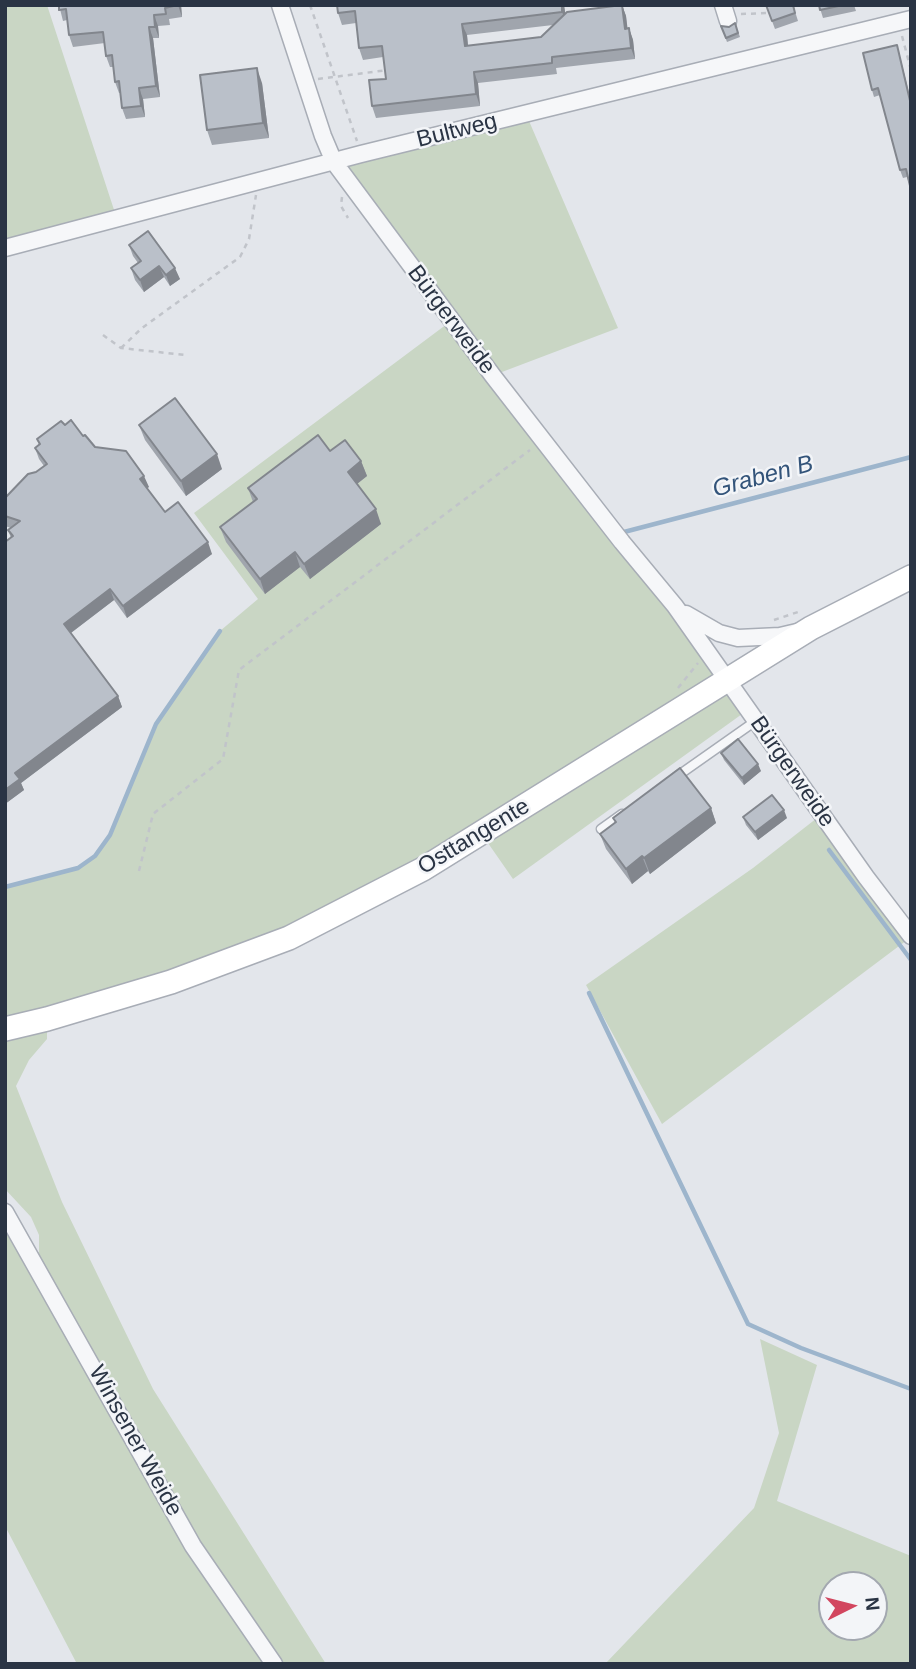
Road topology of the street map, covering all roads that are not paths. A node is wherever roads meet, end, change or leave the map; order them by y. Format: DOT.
graph roads {
  1 [pos="280,5"];
  2 [pos="905,20"];
  3 [pos="334,162"];
  4 [pos="5,248"];
  5 [pos="911,577"];
  6 [pos="675,606"];
  7 [pos="810,618"];
  8 [pos="727,678"];
  9 [pos="757,720"];
  10 [pos="667,783"];
  11 [pos="634,806"];
  12 [pos="601,829"];
  13 [pos="911,936"];
  14 [pos="7,1028"];
  15 [pos="5,1212"];
  16 [pos="274,1664"];
  1 -- 3 [label="street, Bürgerweide"];
  2 -- 3 [label="street, Bultweg"];
  3 -- 4 [label="street, Bultweg"];
  3 -- 6 [label="street, Bürgerweide"];
  5 -- 7 [label="main road, Osttangente"];
  6 -- 7 [label="street, Bürgerweide"];
  6 -- 8 [label="street, Bürgerweide"];
  7 -- 8 [label="main road, Osttangente"];
  8 -- 9 [label="street, Bürgerweide"];
  8 -- 14 [label="main road, Osttangente"];
  9 -- 10 [label="lane"];
  9 -- 13 [label="street, Bürgerweide"];
  11 -- 12 [label="lane"];
  15 -- 16 [label="street, Winsener Weide"];
}
